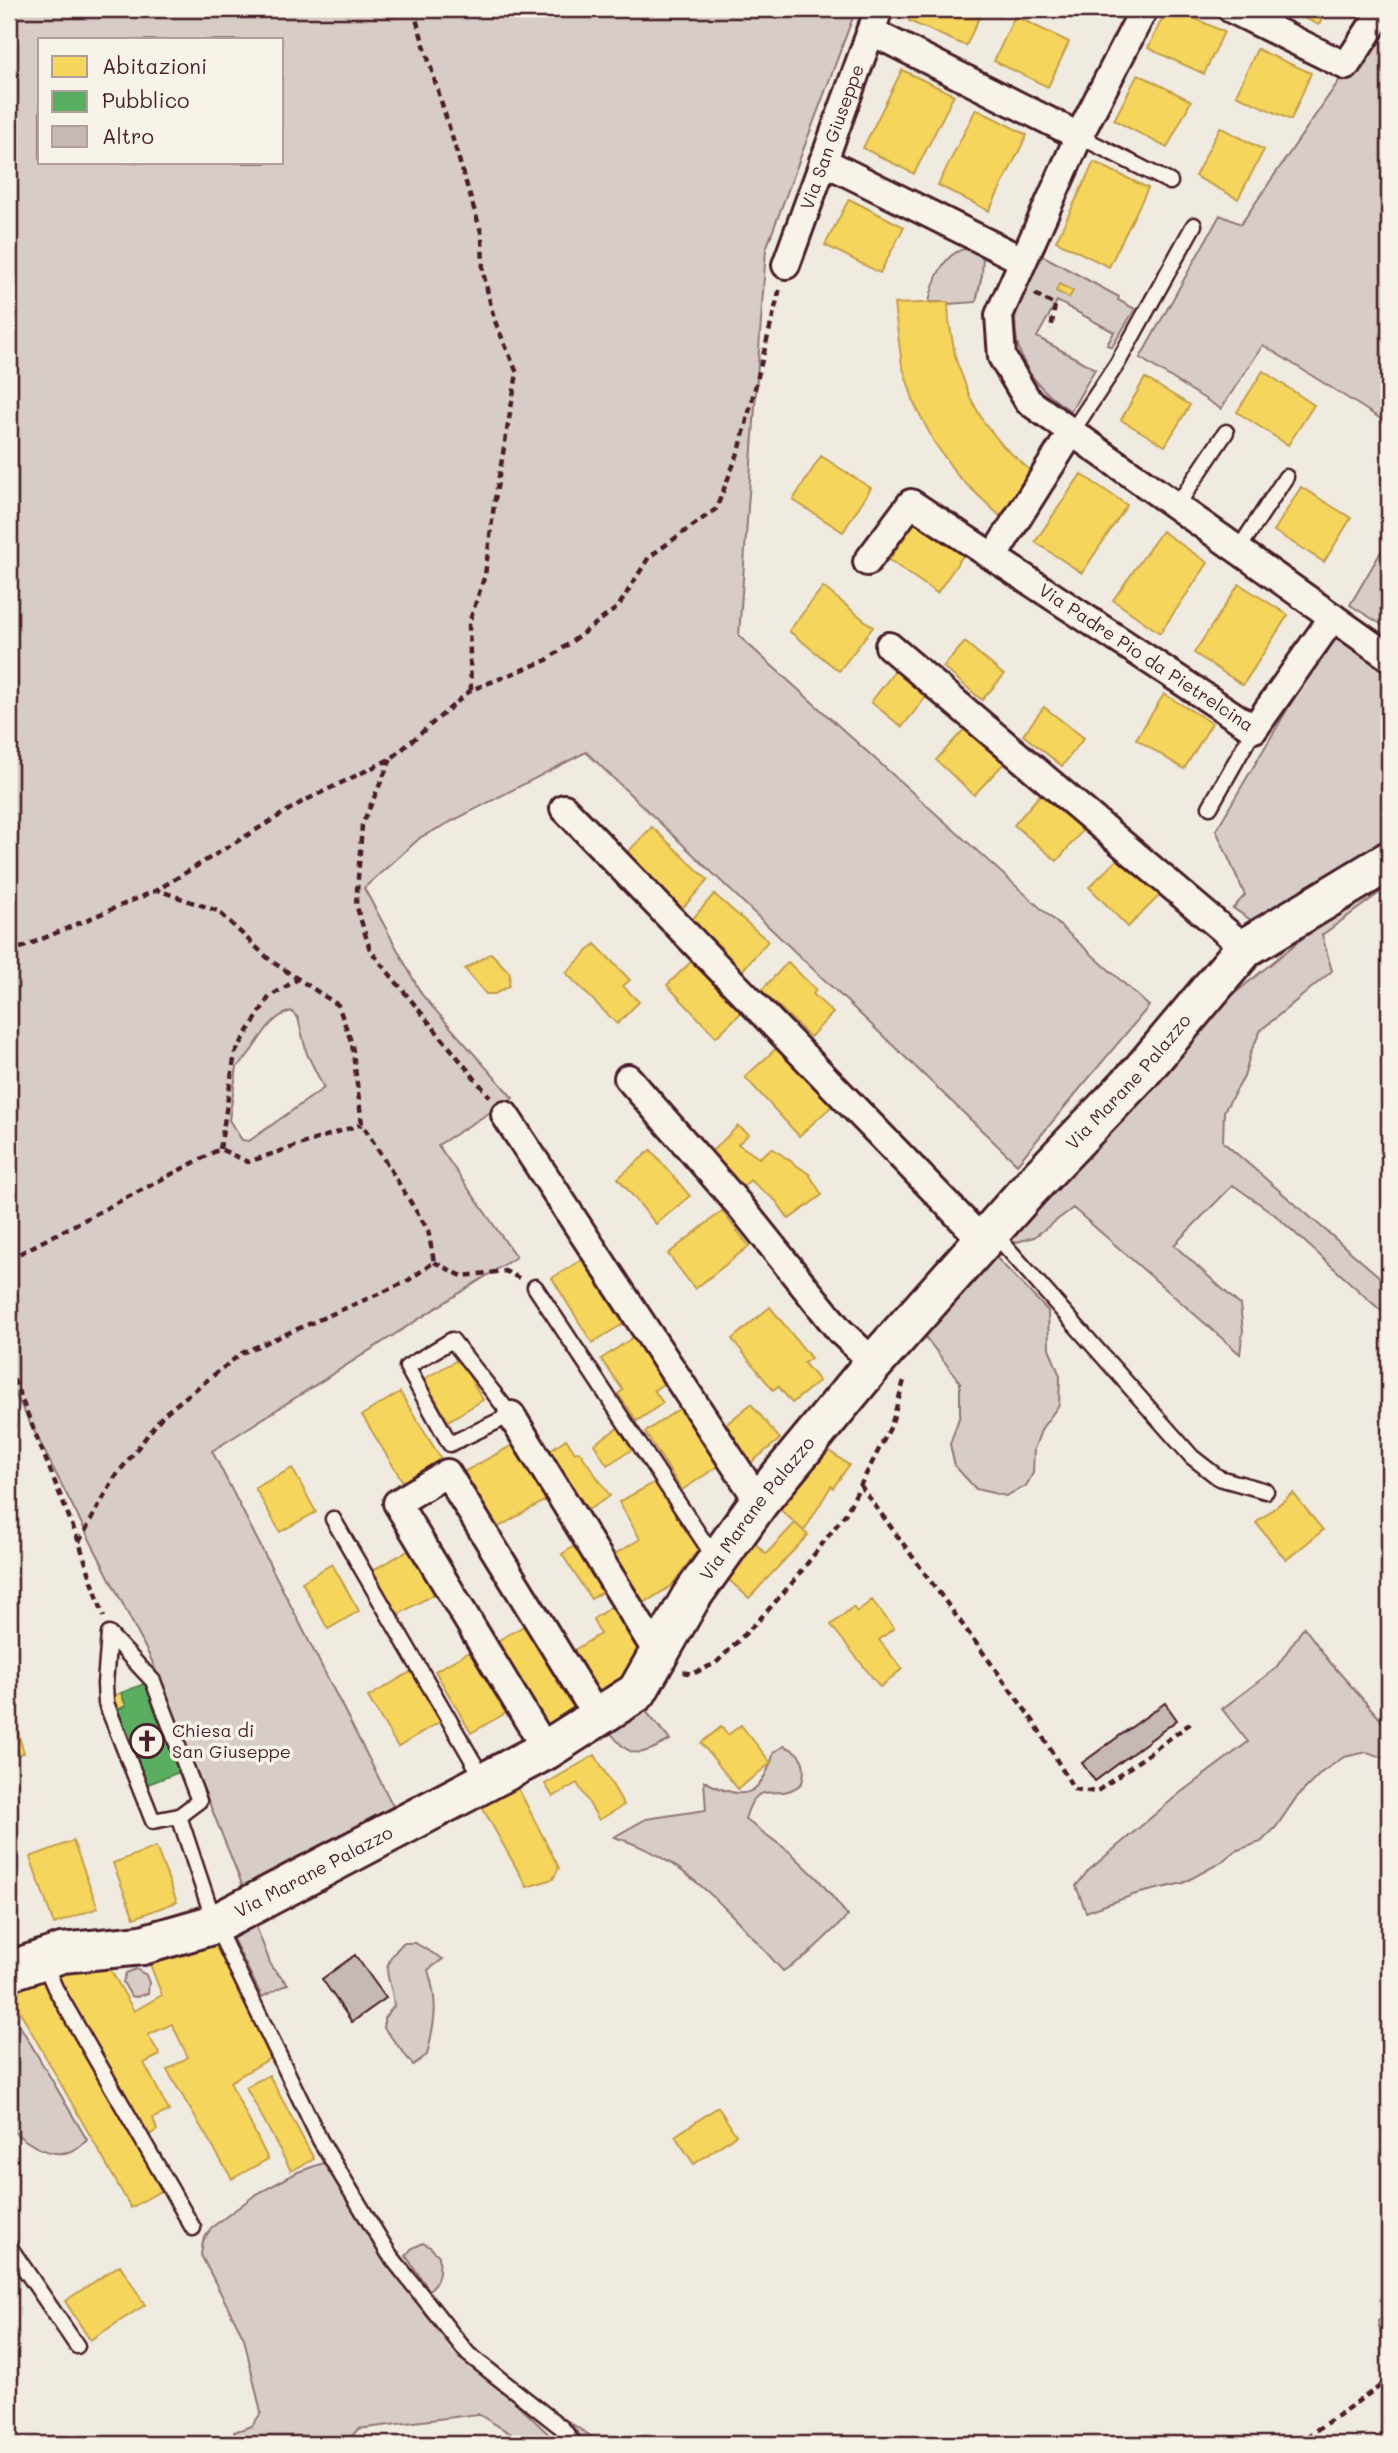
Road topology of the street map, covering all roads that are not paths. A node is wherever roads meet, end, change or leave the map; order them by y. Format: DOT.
graph roads {
  1 [pos="1144,9"];
  2 [pos="1231,9"];
  3 [pos="1383,9"];
  4 [pos="874,20"];
  5 [pos="1079,135"];
  6 [pos="823,161"];
  7 [pos="1170,182"];
  8 [pos="1194,225"];
  9 [pos="786,265"];
  10 [pos="1018,271"];
  11 [pos="1226,432"];
  12 [pos="1071,433"];
  13 [pos="1286,477"];
  14 [pos="1176,507"];
  15 [pos="1238,550"];
  16 [pos="993,557"];
  17 [pos="867,562"];
  18 [pos="1333,617"];
  19 [pos="889,646"];
  20 [pos="1389,657"];
  21 [pos="1254,729"];
  22 [pos="1210,807"];
  23 [pos="564,808"];
  24 [pos="1389,861"];
  25 [pos="1245,948"];
  26 [pos="628,1079"];
  27 [pos="505,1115"];
  28 [pos="988,1236"];
  29 [pos="535,1287"];
  30 [pos="885,1351"];
  31 [pos="511,1415"];
  32 [pos="1266,1491"];
  33 [pos="759,1502"];
  34 [pos="333,1519"];
  35 [pos="717,1562"];
  36 [pos="659,1654"];
  37 [pos="598,1718"];
  38 [pos="546,1750"];
  39 [pos="485,1783"];
  40 [pos="179,1816"];
  41 [pos="215,1924"];
  42 [pos="20,1961"];
  43 [pos="193,2228"];
  44 [pos="9,2246"];
  45 [pos="77,2346"];
  46 [pos="575,2444"];
  1 -- 5 [label="street"];
  2 -- 3 [label="street"];
  4 -- 5 [label="street"];
  4 -- 6 [label="street, Via San Giuseppe"];
  5 -- 7 [label="lane"];
  5 -- 10 [label="street"];
  6 -- 9 [label="street, Via San Giuseppe"];
  6 -- 10 [label="street"];
  8 -- 12 [label="lane"];
  10 -- 12 [label="street"];
  11 -- 14 [label="lane"];
  12 -- 14 [label="street"];
  12 -- 16 [label="street"];
  13 -- 15 [label="lane"];
  14 -- 15 [label="street"];
  15 -- 18 [label="street"];
  16 -- 17 [label="street, Via Padre Pio da Pietrelcina"];
  16 -- 21 [label="street, Via Padre Pio da Pietrelcina"];
  18 -- 20 [label="street"];
  18 -- 21 [label="street, Via Padre Pio da Pietrelcina"];
  19 -- 25 [label="street"];
  21 -- 22 [label="lane"];
  23 -- 28 [label="street"];
  24 -- 25 [label="main road, Via Marane Palazzo"];
  25 -- 28 [label="main road, Via Marane Palazzo"];
  26 -- 30 [label="street"];
  27 -- 33 [label="street"];
  28 -- 30 [label="main road, Via Marane Palazzo"];
  28 -- 32 [label="lane"];
  29 -- 35 [label="lane"];
  30 -- 33 [label="main road, Via Marane Palazzo"];
  31 -- 31 [label="lane"];
  31 -- 36 [label="street"];
  33 -- 35 [label="main road, Via Marane Palazzo"];
  34 -- 39 [label="lane"];
  35 -- 36 [label="main road, Via Marane Palazzo"];
  36 -- 37 [label="main road, Via Marane Palazzo"];
  37 -- 38 [label="main road, Via Marane Palazzo"];
  37 -- 38 [label="street"];
  38 -- 39 [label="main road, Via Marane Palazzo"];
  39 -- 41 [label="main road, Via Marane Palazzo"];
  40 -- 40 [label="lane"];
  40 -- 41 [label="lane"];
  41 -- 42 [label="main road, Via Marane Palazzo"];
  41 -- 46 [label="lane"];
  42 -- 43 [label="lane"];
  44 -- 45 [label="lane"];
}
